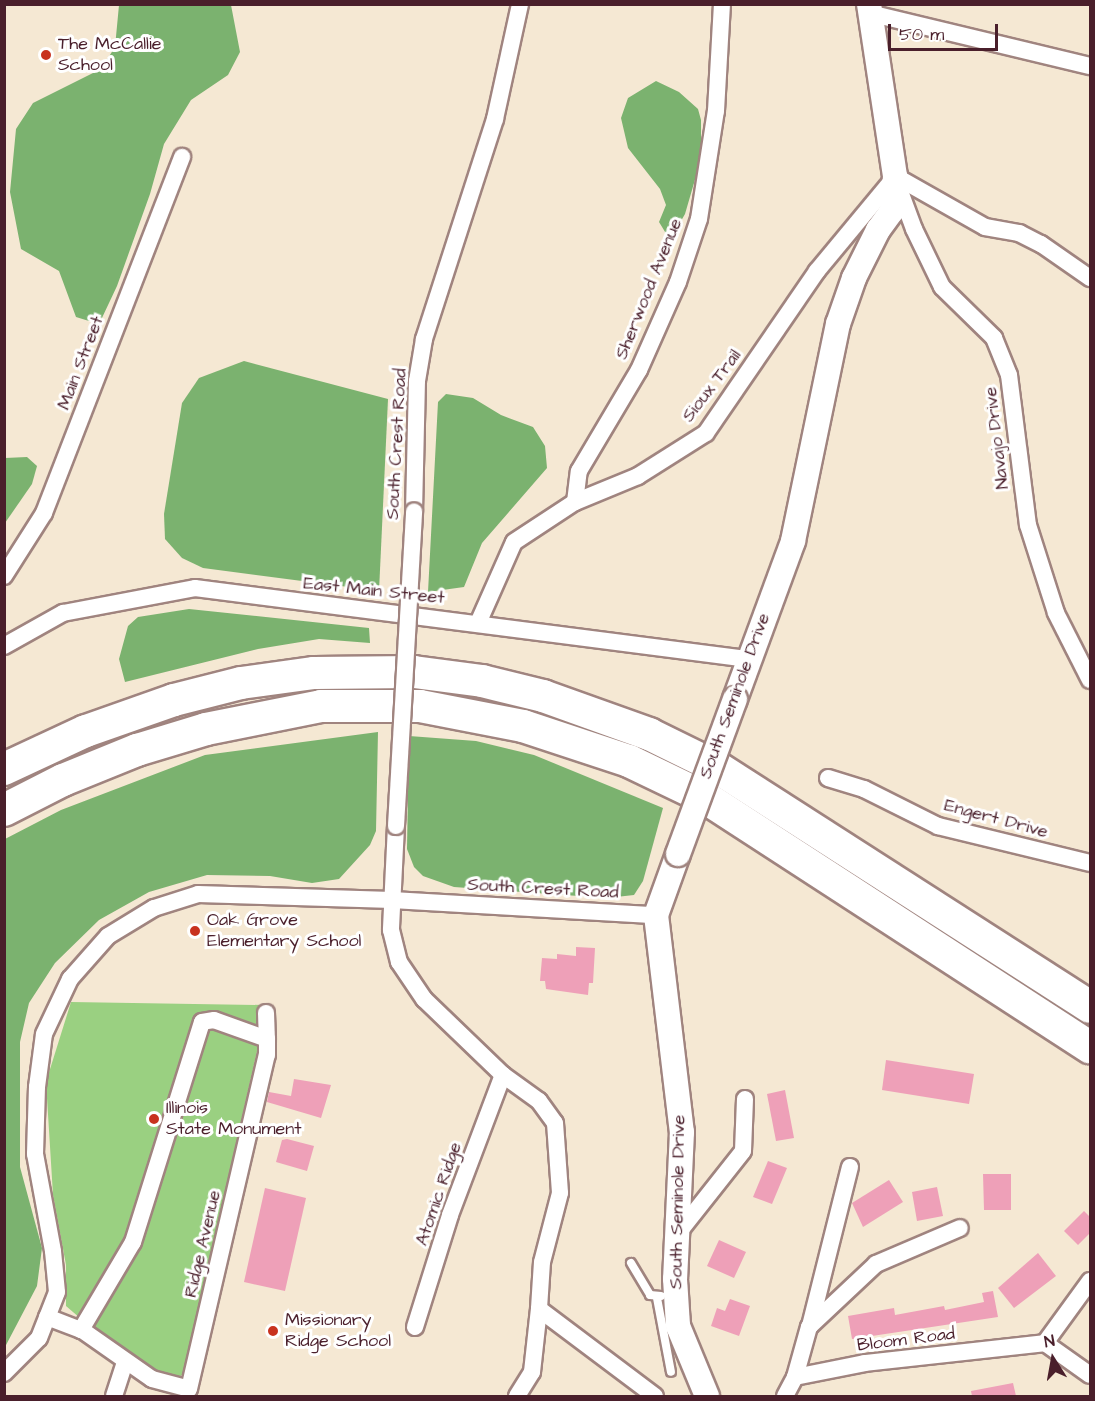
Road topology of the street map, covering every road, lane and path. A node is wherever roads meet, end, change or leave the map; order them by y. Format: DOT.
graph roads {
  1 [pos="520,4"];
  2 [pos="722,4"];
  3 [pos="869,9"];
  4 [pos="1090,66"];
  5 [pos="182,157"];
  6 [pos="895,176"];
  7 [pos="1090,278"];
  8 [pos="575,502"];
  9 [pos="4,576"];
  10 [pos="479,621"];
  11 [pos="4,646"];
  12 [pos="748,659"];
  13 [pos="1090,680"];
  14 [pos="4,769"];
  15 [pos="828,778"];
  16 [pos="4,810"];
  17 [pos="1090,863"];
  18 [pos="392,900"];
  19 [pos="656,915"];
  20 [pos="1090,1007"];
  21 [pos="266,1013"];
  22 [pos="267,1039"];
  23 [pos="1090,1047"];
  24 [pos="503,1075"];
  25 [pos="745,1099"];
  26 [pos="850,1167"];
  27 [pos="960,1228"];
  28 [pos="679,1232"];
  29 [pos="631,1263"];
  30 [pos="1090,1281"];
  31 [pos="666,1294"];
  32 [pos="539,1310"];
  33 [pos="47,1317"];
  34 [pos="415,1326"];
  35 [pos="809,1327"];
  36 [pos="81,1330"];
  37 [pos="1045,1343"];
  38 [pos="125,1363"];
  39 [pos="671,1372"];
  40 [pos="4,1373"];
  41 [pos="1090,1375"];
  42 [pos="795,1377"];
  43 [pos="114,1396"];
  44 [pos="517,1396"];
  45 [pos="655,1396"];
  46 [pos="707,1396"];
  47 [pos="786,1396"];
  1 -- 18 [label="street, South Crest Road, bridge"];
  2 -- 8 [label="street, Sherwood Avenue"];
  3 -- 4 [label="street"];
  3 -- 6 [label="street, South Seminole Drive"];
  5 -- 9 [label="street, Main Street"];
  6 -- 7 [label="street"];
  6 -- 8 [label="street, Sioux Trail"];
  6 -- 12 [label="street, South Seminole Drive"];
  6 -- 13 [label="street, Navajo Drive"];
  8 -- 10 [label="street, Sioux Trail"];
  10 -- 11 [label="street, East Main Street"];
  10 -- 12 [label="street, East Main Street"];
  12 -- 19 [label="street, South Seminole Drive, bridge"];
  14 -- 20 [label="highway"];
  15 -- 17 [label="street, Engert Drive"];
  16 -- 23 [label="highway"];
  18 -- 19 [label="street, South Crest Road"];
  18 -- 24 [label="street"];
  18 -- 33 [label="street, South Crest Road"];
  19 -- 28 [label="street, South Seminole Drive"];
  21 -- 22 [label="street, Ridge Avenue"];
  22 -- 36 [label="street"];
  22 -- 38 [label="street, Ridge Avenue"];
  24 -- 32 [label="street"];
  24 -- 34 [label="street, Atomic Ridge"];
  25 -- 28 [label="street"];
  26 -- 35 [label="street"];
  27 -- 35 [label="street"];
  28 -- 31 [label="street, South Seminole Drive"];
  29 -- 31 [label="lane"];
  30 -- 37 [label="street"];
  31 -- 39 [label="lane"];
  31 -- 46 [label="street, South Seminole Drive"];
  32 -- 44 [label="street"];
  32 -- 45 [label="street"];
  33 -- 36 [label="street, Ridge Avenue"];
  33 -- 40 [label="street, South Crest Road"];
  35 -- 42 [label="street"];
  36 -- 38 [label="street, Ridge Avenue"];
  37 -- 41 [label="street"];
  37 -- 42 [label="street, Bloom Road"];
  38 -- 43 [label="street"];
  42 -- 47 [label="street"];
}
